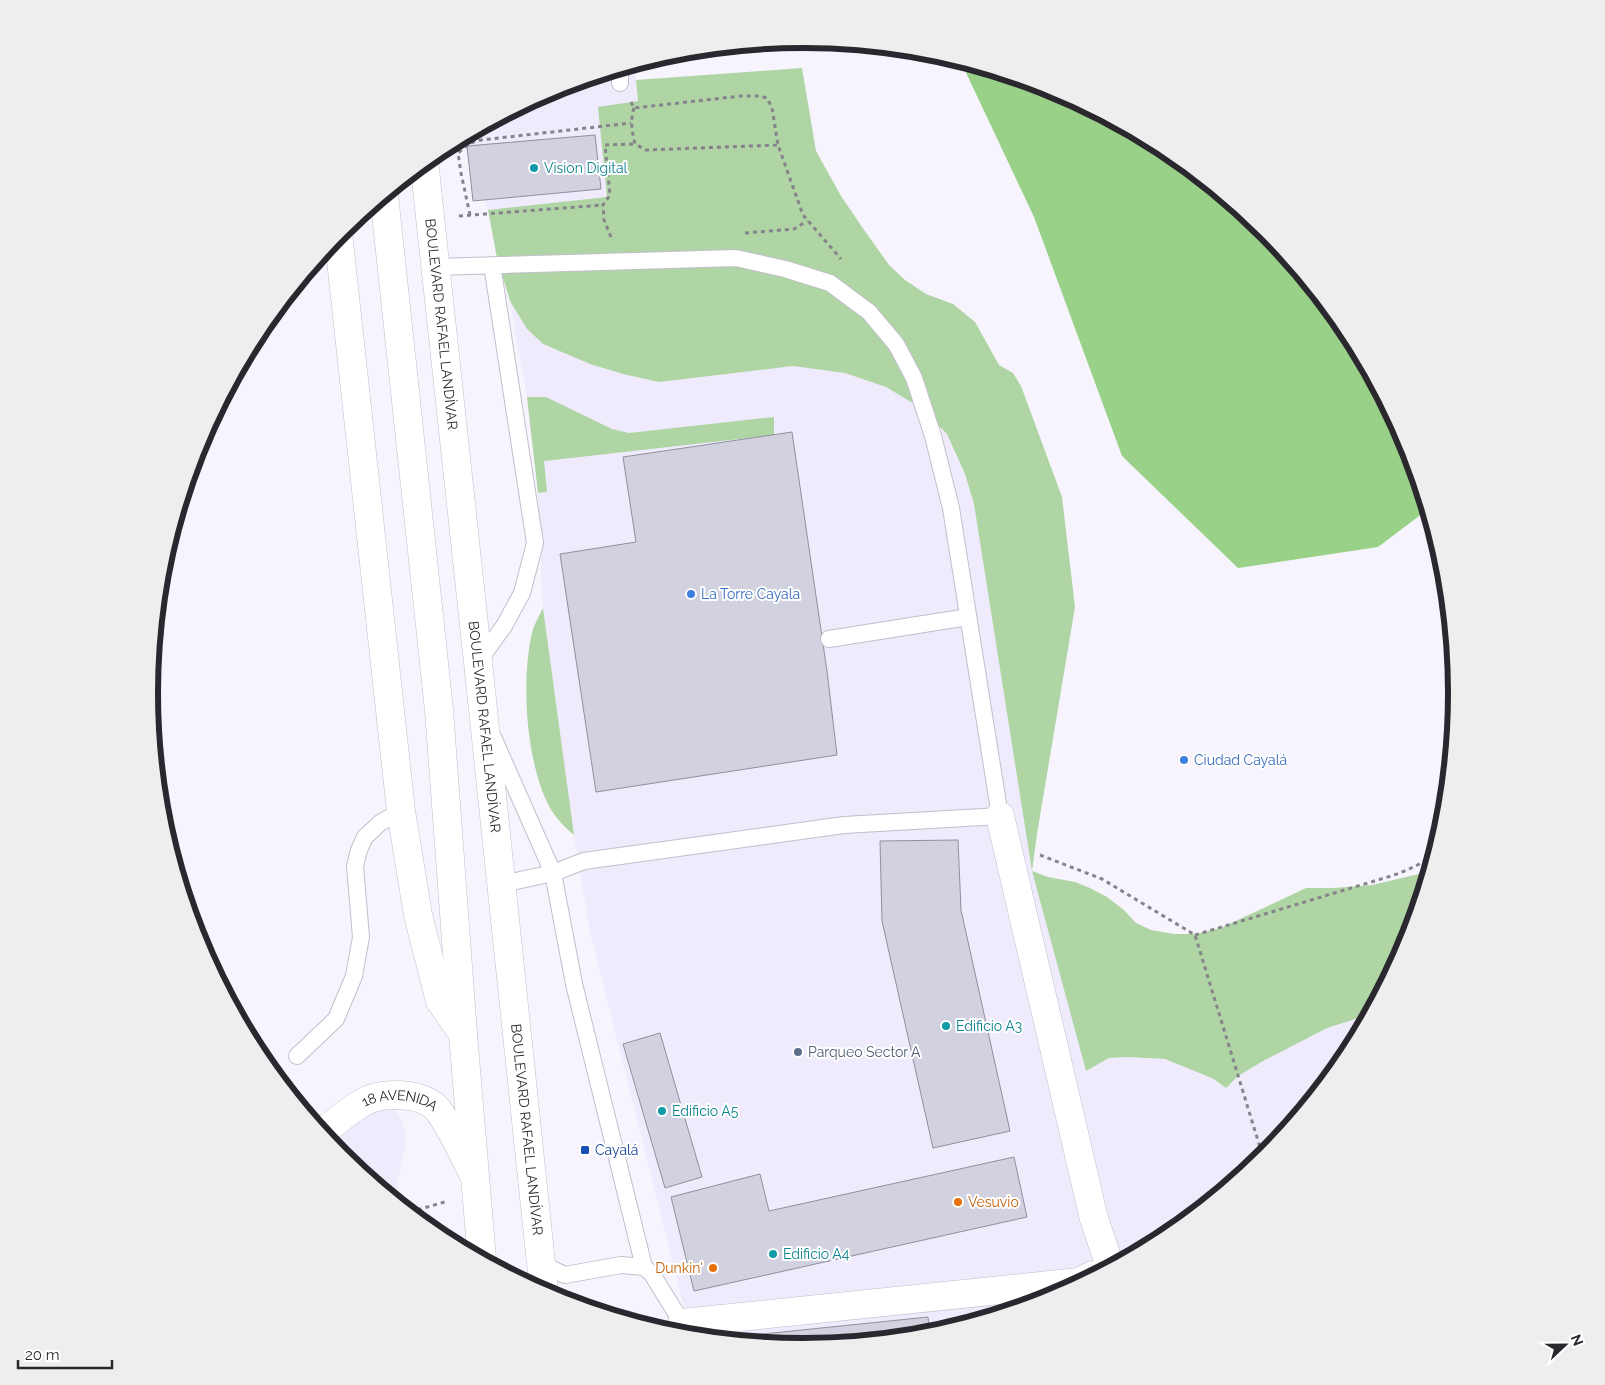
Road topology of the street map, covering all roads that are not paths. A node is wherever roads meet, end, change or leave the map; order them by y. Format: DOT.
graph roads {
  1 [pos="425,170"];
  2 [pos="385,202"];
  3 [pos="339,244"];
  4 [pos="492,265"];
  5 [pos="436,267"];
  6 [pos="968,617"];
  7 [pos="829,639"];
  8 [pos="478,662"];
  9 [pos="484,718"];
  10 [pos="401,811"];
  11 [pos="1000,816"];
  12 [pos="553,873"];
  13 [pos="502,884"];
  14 [pos="463,1034"];
  15 [pos="297,1056"];
  16 [pos="327,1128"];
  17 [pos="476,1185"];
  18 [pos="481,1252"];
  19 [pos="1108,1260"];
  20 [pos="541,1264"];
  21 [pos="644,1267"];
  22 [pos="543,1282"];
  23 [pos="1057,1285"];
  24 [pos="678,1325"];
  25 [pos="688,1327"];
  1 -- 5 [label="main road, BOULEVARD RAFAEL LANDÍVAR"];
  2 -- 14 [label="main road"];
  3 -- 10 [label="main road"];
  4 -- 5 [label="lane"];
  4 -- 6 [label="lane"];
  4 -- 8 [label="lane"];
  5 -- 8 [label="main road, BOULEVARD RAFAEL LANDÍVAR"];
  6 -- 7 [label="lane"];
  6 -- 11 [label="lane"];
  8 -- 9 [label="main road, BOULEVARD RAFAEL LANDÍVAR"];
  9 -- 12 [label="lane"];
  9 -- 13 [label="main road, BOULEVARD RAFAEL LANDÍVAR"];
  10 -- 14 [label="main road"];
  10 -- 15 [label="lane"];
  11 -- 12 [label="lane"];
  11 -- 19 [label="main road"];
  12 -- 13 [label="lane"];
  12 -- 21 [label="lane"];
  13 -- 20 [label="main road, BOULEVARD RAFAEL LANDÍVAR"];
  14 -- 17 [label="main road"];
  16 -- 17 [label="main road, 18 AVENIDA"];
  17 -- 18 [label="main road"];
  20 -- 21 [label="lane"];
  20 -- 22 [label="main road, BOULEVARD RAFAEL LANDÍVAR"];
  21 -- 24 [label="lane"];
  23 -- 25 [label="main road"];
}
